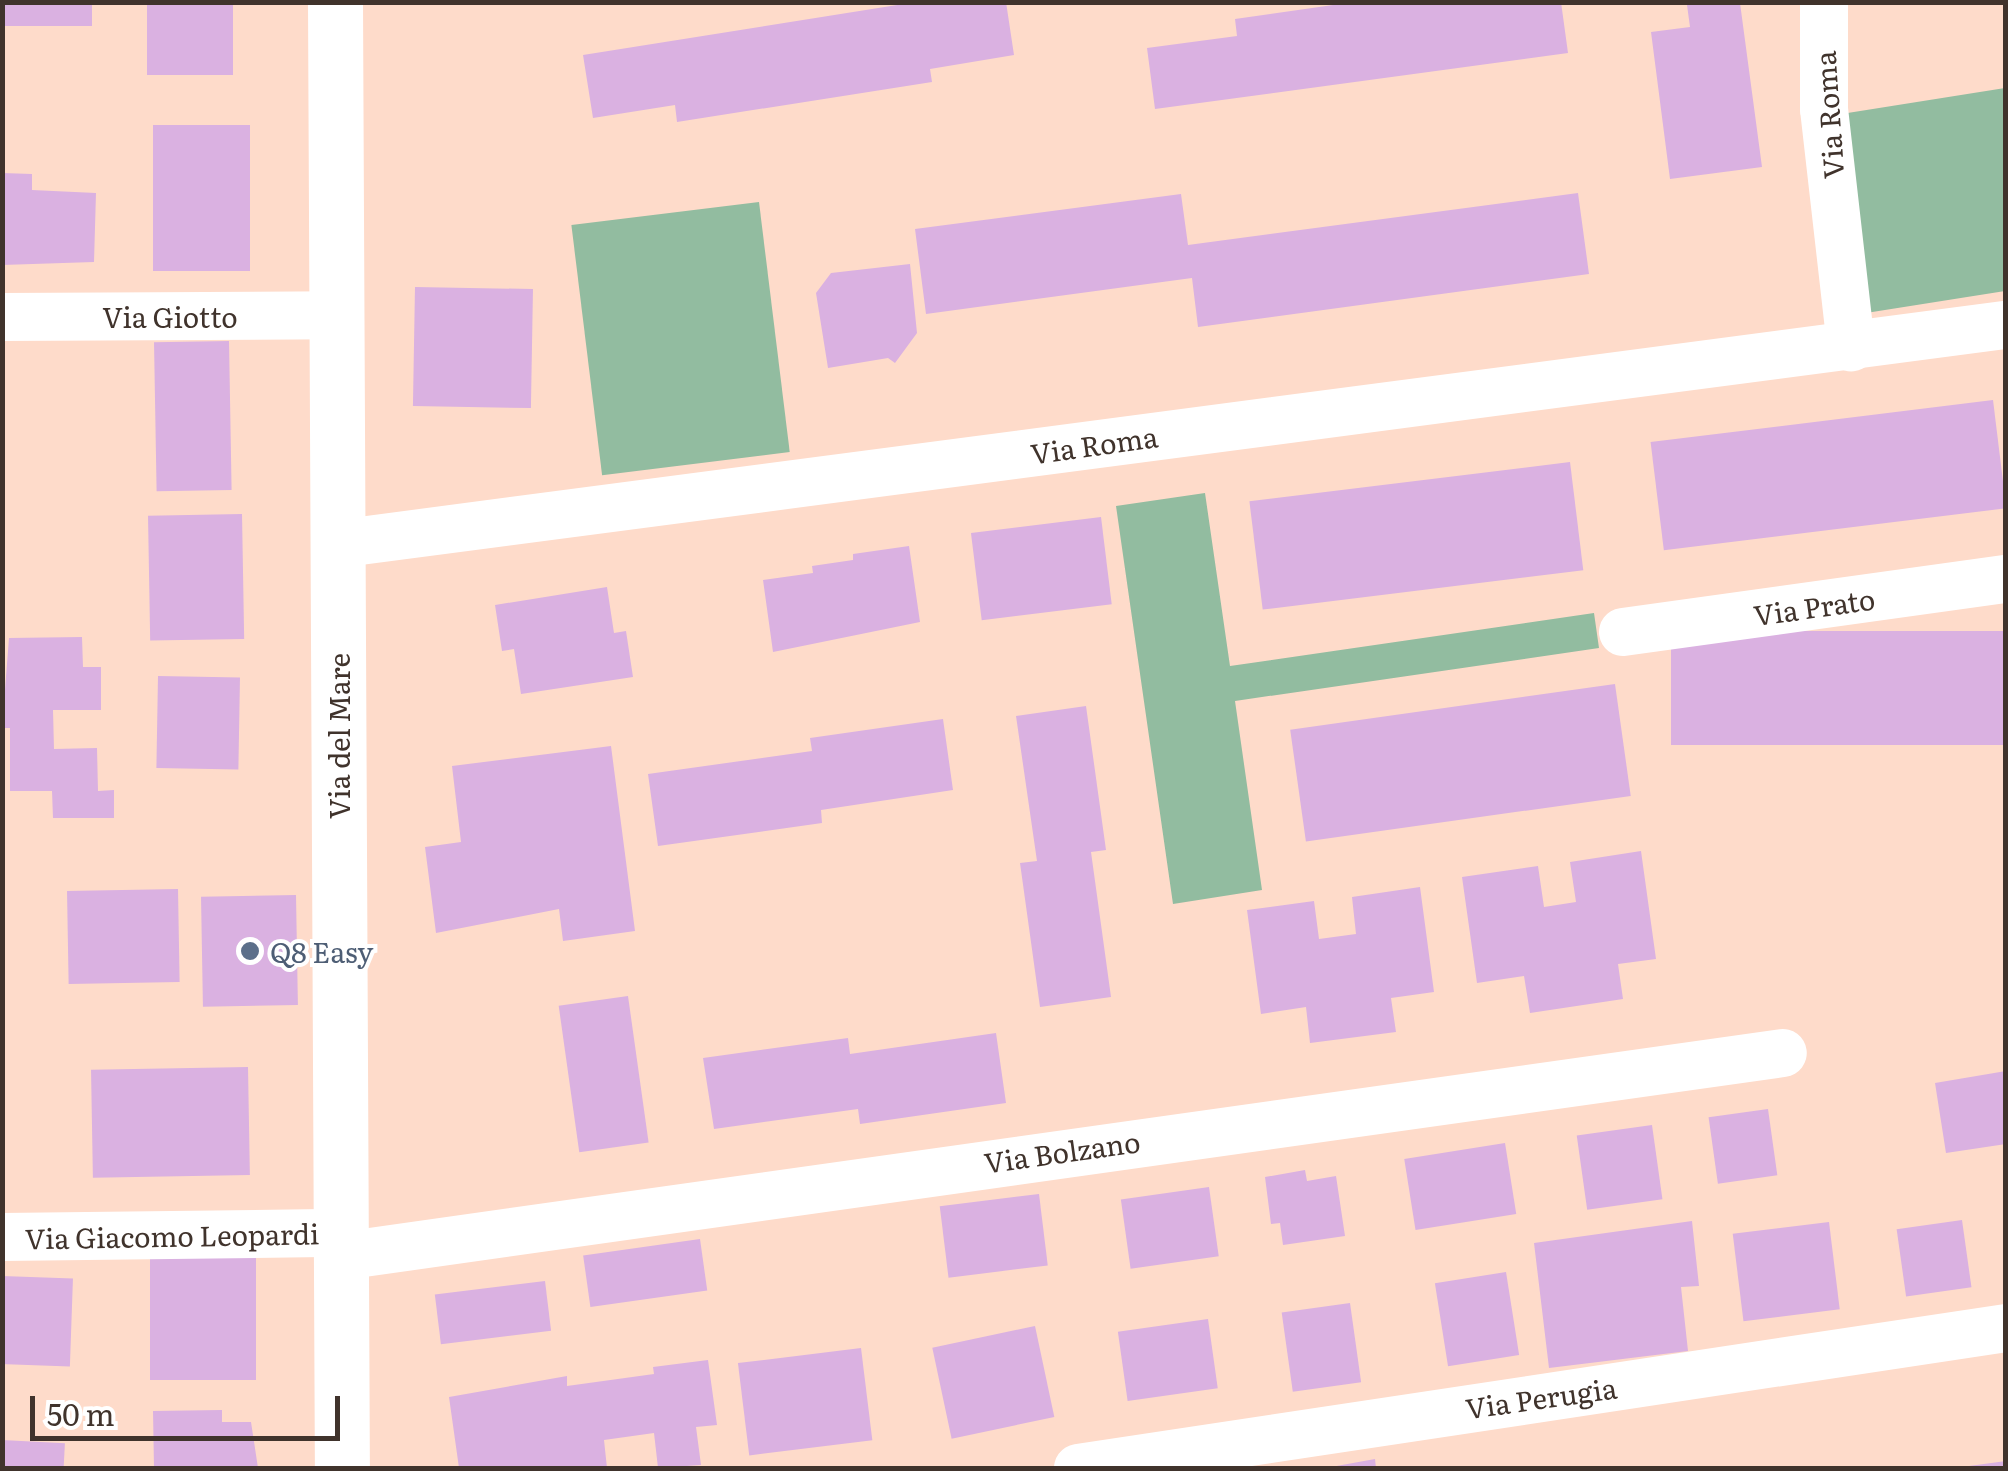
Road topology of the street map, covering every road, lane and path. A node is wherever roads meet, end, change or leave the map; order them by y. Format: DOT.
graph roads {
  1 [pos="335,2"];
  2 [pos="1824,2"];
  3 [pos="336,315"];
  4 [pos="2,317"];
  5 [pos="2006,325"];
  6 [pos="1852,347"];
  7 [pos="337,544"];
  8 [pos="2006,579"];
  9 [pos="1622,632"];
  10 [pos="1784,1053"];
  11 [pos="2,1237"];
  12 [pos="342,1244"];
  13 [pos="2006,1328"];
  14 [pos="342,1468"];
  15 [pos="1078,1468"];
  1 -- 3 [label="main road, Via del Mare"];
  2 -- 6 [label="street, Via Roma"];
  3 -- 4 [label="street, Via Giotto"];
  3 -- 7 [label="main road, Via del Mare"];
  5 -- 6 [label="street, Via Roma"];
  6 -- 7 [label="street, Via Roma"];
  7 -- 12 [label="main road, Via del Mare"];
  8 -- 9 [label="street, Via Prato"];
  10 -- 12 [label="street, Via Bolzano"];
  11 -- 12 [label="street, Via Giacomo Leopardi"];
  12 -- 14 [label="main road, Via del Mare"];
  13 -- 15 [label="street, Via Perugia"];
}
